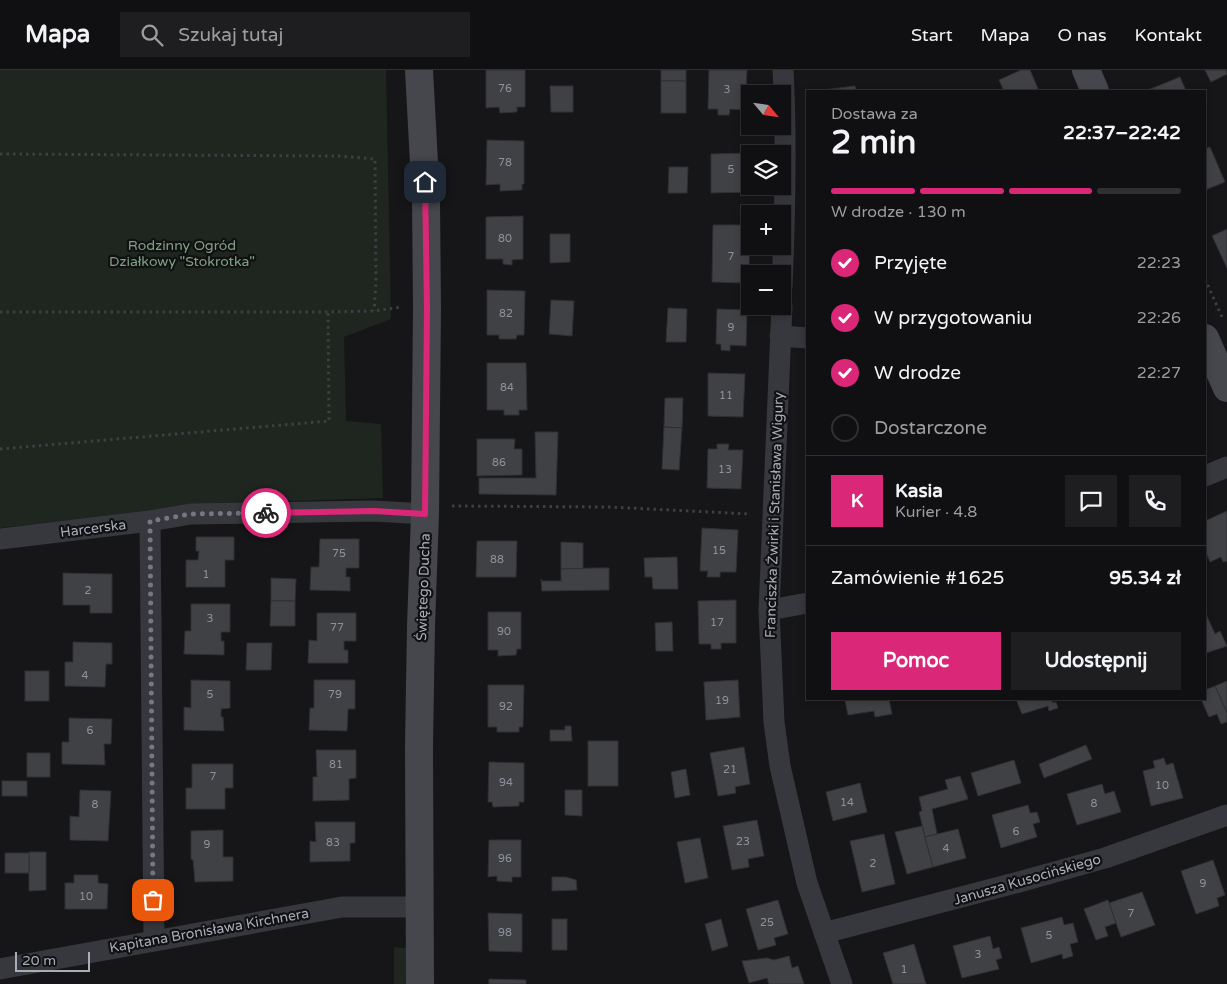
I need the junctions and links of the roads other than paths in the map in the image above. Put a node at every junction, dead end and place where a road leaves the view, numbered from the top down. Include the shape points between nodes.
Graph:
1 (419, 70) edge
2 (783, 70) edge
3 (1086, 70) edge
4 (1096, 90) edge
5 (783, 265) edge
6 (781, 315) edge
7 (1214, 329) edge
8 (780, 336) junction
9 (806, 338) edge
10 (1227, 388) edge
11 (1227, 467) edge
12 (1206, 476) edge
13 (436, 510) junction
14 (150, 521) junction
15 (0, 540) edge
16 (806, 603) edge
17 (769, 610) junction
18 (1227, 816) edge
19 (420, 906) junction
20 (824, 933) junction
21 (154, 940) junction
22 (0, 969) edge
23 (420, 984) edge
24 (842, 984) edge

1 - 13 street, Świętego Ducha
2 - 5 street
3 - 4 street
6 - 8 street, Franciszka Żwirki i Stanisława Wigury
7 - 10 street
8 - 9 street
8 - 17 street, Franciszka Żwirki i Stanisława Wigury
11 - 12 street
13 - 14 street, Harcerska via 191,514
13 - 19 street, Świętego Ducha via 420,626
14 - 15 street, Harcerska
14 - 21 street
16 - 17 street
17 - 20 street, Franciszka Żwirki i Stanisława Wigury via 774,722 780,766 807,883
18 - 20 street, Janusza Kusocińskiego via 1105,858
19 - 21 street, Kapitana Bronisława Kirchnera via 342,907
19 - 23 street, Świętego Ducha
20 - 24 street, Franciszka Żwirki i Stanisława Wigury
21 - 22 street, Kapitana Bronisława Kirchnera

